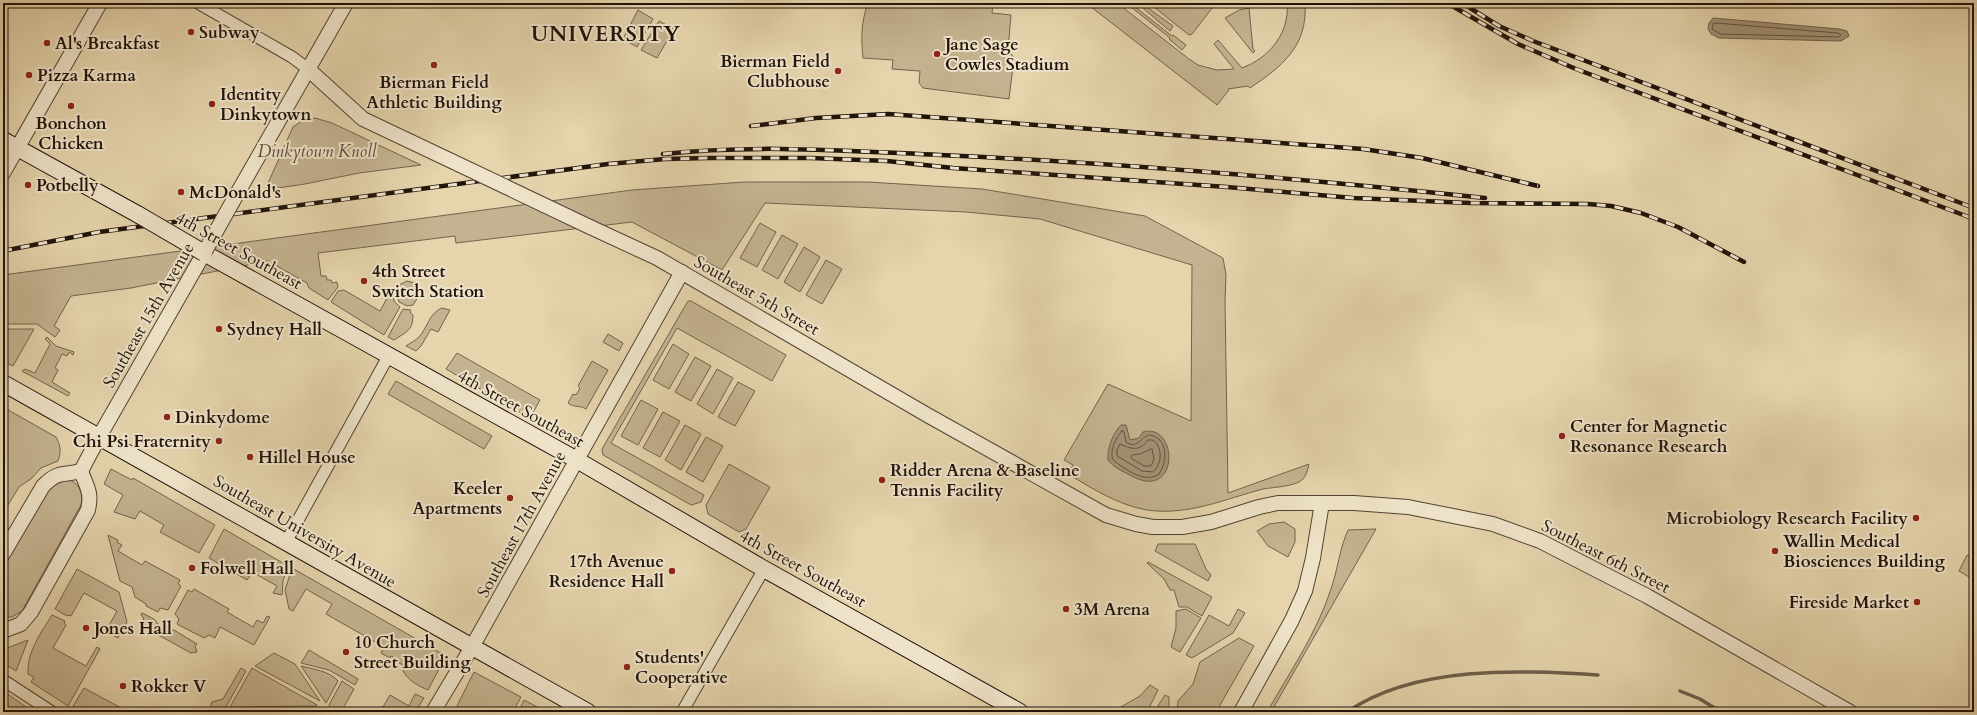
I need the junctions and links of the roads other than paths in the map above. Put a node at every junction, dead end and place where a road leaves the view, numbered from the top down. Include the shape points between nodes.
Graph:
1 (100, 3) edge
2 (198, 3) edge
3 (346, 3) edge
4 (308, 70) junction
5 (3, 140) edge
6 (18, 148) junction
7 (3, 173) edge
8 (204, 253) junction
9 (682, 272) junction
10 (389, 355) junction
11 (3, 383) edge
12 (99, 437) junction
13 (577, 460) junction
14 (81, 471) junction
15 (1322, 503) junction
16 (286, 542) junction
17 (3, 554) edge
18 (764, 569) junction
19 (3, 631) edge
20 (472, 648) junction
21 (3, 680) edge
22 (52, 712) edge
23 (433, 712) edge
24 (588, 712) edge
25 (682, 712) edge
26 (1020, 712) edge
27 (1241, 712) edge
28 (1850, 712) edge

1 - 6 street
2 - 4 street, Southeast 5th Street via 292,57
3 - 4 street, Southeast 15th Avenue
4 - 8 street, Southeast 15th Avenue, bridge
4 - 9 street, Southeast 5th Street, bridge via 363,119 658,258
5 - 6 main road, 4th Street Southeast
6 - 7 street
6 - 8 main road, 4th Street Southeast, bridge via 139,214
8 - 10 main road, 4th Street Southeast
8 - 12 street, Southeast 15th Avenue
9 - 13 street, Southeast 17th Avenue
9 - 15 street, Southeast 5th Street via 943,424 1106,515 1153,527 1182,527 1212,522 1268,504
10 - 13 main road, 4th Street Southeast
10 - 16 street
11 - 12 main road, Southeast University Avenue
12 - 14 street, Southeast 15th Avenue
12 - 16 main road, Southeast University Avenue
13 - 18 main road, 4th Street Southeast
13 - 20 street, Southeast 17th Avenue
14 - 17 street via 62,473 52,477 43,486
14 - 19 street via 91,497 88,510 31,612 21,624
15 - 27 street via 1314,558 1305,591 1292,620
15 - 28 street, Southeast 6th Street via 1408,507 1485,522 1516,531 1647,596
16 - 20 main road, Southeast University Avenue
18 - 25 street
18 - 26 main road, 4th Street Southeast
20 - 23 street, Southeast 17th Avenue
20 - 24 main road, Southeast University Avenue
21 - 22 street

